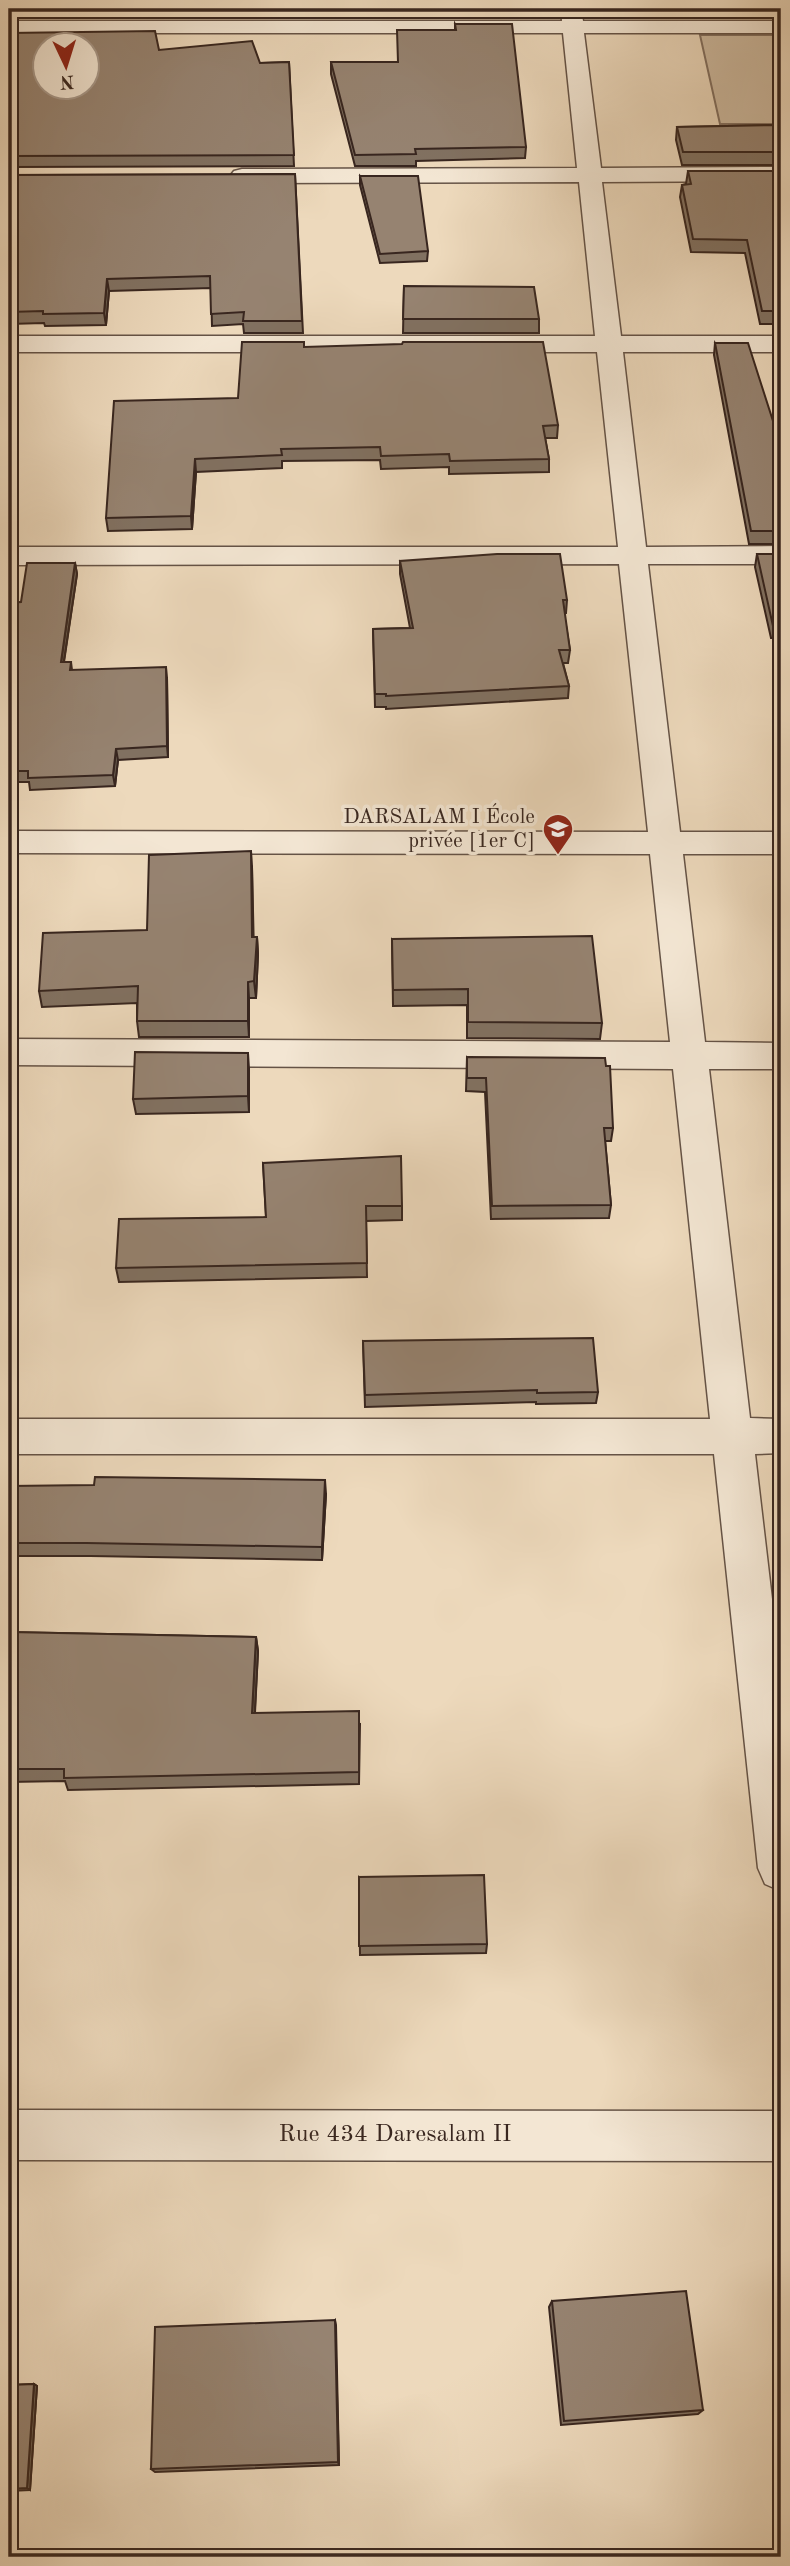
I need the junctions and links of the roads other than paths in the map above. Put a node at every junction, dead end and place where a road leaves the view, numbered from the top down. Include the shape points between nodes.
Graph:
1 (572, 18) edge
2 (9, 27) edge
3 (781, 27) edge
4 (590, 174) junction
5 (781, 174) edge
6 (216, 176) edge
7 (9, 344) edge
8 (609, 344) junction
9 (781, 344) edge
10 (633, 555) junction
11 (781, 555) edge
12 (9, 556) edge
13 (9, 842) edge
14 (665, 843) junction
15 (781, 843) edge
16 (9, 1052) edge
17 (689, 1056) junction
18 (781, 1056) edge
19 (732, 1436) junction
20 (781, 1436) edge
21 (9, 1437) edge
22 (781, 1868) edge
23 (9, 2135) edge
24 (781, 2136) edge

1 - 2 street
1 - 3 street
1 - 4 street
4 - 5 street
4 - 6 street
4 - 8 street
7 - 8 street
8 - 9 street
8 - 10 street
10 - 11 street
10 - 12 street
10 - 14 street
13 - 14 street
14 - 15 street
14 - 17 street
16 - 17 street
17 - 18 street
17 - 19 street
19 - 20 street
19 - 21 street
19 - 22 street
23 - 24 street, Rue 434 Daresalam II

